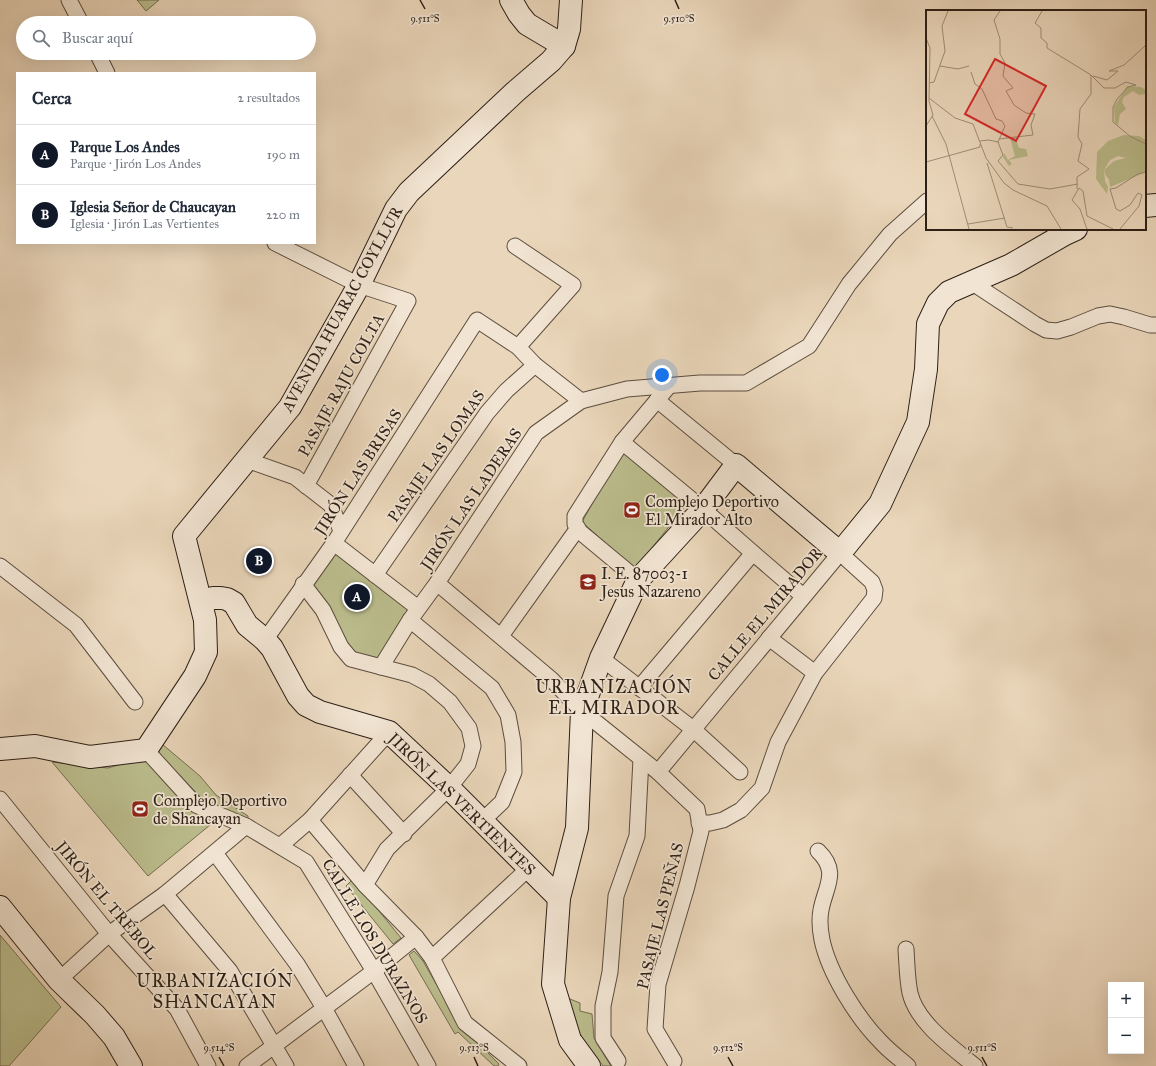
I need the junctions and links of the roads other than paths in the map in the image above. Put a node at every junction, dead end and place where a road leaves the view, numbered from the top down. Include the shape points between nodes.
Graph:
1 (69, 0) edge
2 (511, 0) edge
3 (571, 0) edge
4 (77, 16) edge
5 (564, 46) junction
6 (100, 60) edge
7 (106, 72) edge
8 (926, 202) edge
9 (1156, 205) edge
10 (1146, 206) edge
11 (1074, 230) edge
12 (277, 244) edge
13 (515, 246) dead end
14 (970, 282) junction
15 (359, 285) junction
16 (1156, 325) edge
17 (518, 347) junction
18 (535, 365) junction
19 (669, 386) junction
20 (657, 400) junction
21 (581, 401) junction
22 (622, 442) junction
23 (247, 460) junction
24 (736, 465) junction
25 (306, 486) junction
26 (703, 509) junction
27 (578, 528) junction
28 (338, 537) junction
29 (840, 553) junction
30 (753, 554) junction
31 (0, 566) edge
32 (375, 575) junction
33 (638, 580) junction
34 (437, 583) junction
35 (303, 584) junction
36 (803, 596) junction
37 (201, 602) junction
38 (414, 614) junction
39 (501, 636) junction
40 (769, 638) junction
41 (265, 640) junction
42 (601, 658) junction
43 (381, 667) junction
44 (815, 673) junction
45 (639, 688) junction
46 (136, 702) dead end
47 (582, 711) junction
48 (693, 729) junction
49 (389, 732) junction
50 (0, 749) edge
51 (146, 750) junction
52 (641, 759) junction
53 (658, 772) junction
54 (740, 772) dead end
55 (350, 775) junction
56 (449, 788) junction
57 (0, 799) edge
58 (310, 820) junction
59 (482, 821) junction
60 (699, 823) junction
61 (246, 826) junction
62 (404, 834) junction
63 (280, 846) junction
64 (818, 851) dead end
65 (215, 853) junction
66 (529, 868) junction
67 (365, 885) junction
68 (166, 894) junction
69 (559, 898) junction
70 (0, 907) edge
71 (109, 934) junction
72 (416, 937) junction
73 (906, 950) dead end
74 (432, 958) junction
75 (374, 971) junction
76 (59, 980) junction
77 (324, 1008) junction
78 (274, 1046) junction
79 (618, 1061) dead end
80 (674, 1061) dead end
81 (131, 1066) edge
82 (208, 1066) edge
83 (247, 1066) edge
84 (286, 1066) edge
85 (356, 1066) edge
86 (428, 1066) edge
87 (519, 1066) edge
88 (589, 1066) edge
89 (908, 1066) edge
90 (975, 1066) edge

1 - 4 street
2 - 5 main road via 527,24
3 - 5 main road, AVENIDA HUARAC COYLLUR via 569,29
5 - 15 main road, AVENIDA HUARAC COYLLUR via 410,192 396,209
6 - 7 street
8 - 19 street, JIRÓN LAS LADERAS via 890,234 849,284 809,346 746,383
9 - 10 main road
11 - 14 main road via 1011,265
12 - 15 street
13 - 17 street via 573,285
14 - 16 street via 1046,330 1071,327 1110,314
14 - 29 main road via 949,292 938,303 928,324 926,369 918,422 880,504
15 - 23 main road, AVENIDA HUARAC COYLLUR via 290,407
15 - 25 street, PASAJE RAJU COLTA via 408,301
17 - 18 street
17 - 28 street, JIRÓN LAS BRISAS via 477,320
18 - 21 street
18 - 32 street, PASAJE LAS LOMAS via 506,391 487,413
19 - 20 street
19 - 21 street, JIRÓN LAS LADERAS via 627,389
20 - 22 street
20 - 24 street
21 - 34 street, JIRÓN LAS LADERAS via 536,433
22 - 26 street
22 - 27 street via 575,516
23 - 25 street via 294,477
23 - 37 main road, AVENIDA HUARAC COYLLUR via 184,536
24 - 26 main road
24 - 29 main road
25 - 28 street via 331,505
26 - 30 street
26 - 33 main road
27 - 33 street
27 - 39 street
28 - 32 street
28 - 35 street, JIRÓN LAS BRISAS
29 - 36 street, CALLE EL MIRADOR
29 - 44 street via 872,582 874,598
30 - 36 street
30 - 45 street
31 - 46 street via 76,625
32 - 38 street
33 - 42 main road
34 - 38 street, JIRÓN LAS LADERAS
34 - 39 street
35 - 41 street, JIRÓN LAS BRISAS
35 - 43 street via 323,610 341,647 351,659
36 - 40 street, CALLE EL MIRADOR
37 - 41 main road, JIRÓN LAS VERTIENTES via 213,598 228,599 234,603 247,626
37 - 51 main road, AVENIDA HUARAC COYLLUR via 205,620 206,652 195,676
38 - 43 street, JIRÓN LAS LADERAS
38 - 59 street via 492,688 508,715 513,742 514,772 502,802
39 - 47 street via 551,679
40 - 44 street
40 - 48 street, CALLE EL MIRADOR
41 - 49 main road, JIRÓN LAS VERTIENTES via 306,705 320,712
42 - 45 street
42 - 47 main road
43 - 56 street via 429,684 450,702 469,728 473,746 468,764
44 - 60 street via 778,742 762,788 741,810 723,820
45 - 48 street
47 - 52 street
47 - 69 main road via 577,828
48 - 53 street, CALLE EL MIRADOR
48 - 54 street
49 - 55 street
49 - 56 main road, JIRÓN LAS VERTIENTES
50 - 51 main road via 34,746 90,757
51 - 61 street, CALLE LOS DURAZNOS via 196,805
52 - 53 street
52 - 79 street via 637,836 616,896 610,972 602,1006 603,1038
53 - 60 street via 697,809
55 - 58 street
55 - 62 street
56 - 59 main road, JIRÓN LAS VERTIENTES
56 - 62 street
57 - 71 street, JIRÓN EL TRÉBOL
58 - 63 street
58 - 67 street
59 - 66 main road, JIRÓN LAS VERTIENTES
60 - 80 street, PASAJE LAS PEÑAS via 701,831 687,886 658,984 655,1029
61 - 63 street, CALLE LOS DURAZNOS
61 - 65 street
62 - 67 street via 387,849
63 - 75 street, CALLE LOS DURAZNOS via 306,862
64 - 89 street via 826,861 830,873 820,920 822,941 834,975 880,1042
65 - 68 street
65 - 77 street via 297,964
66 - 69 main road, JIRÓN LAS VERTIENTES
66 - 74 street
67 - 72 street
68 - 71 street
68 - 78 street via 230,971
69 - 88 main road via 553,984 570,1040
70 - 76 main road
71 - 76 street
71 - 82 street, JIRÓN EL TRÉBOL via 177,1009
72 - 74 street
72 - 75 street
73 - 90 street via 910,993 920,1012 945,1042
74 - 87 street via 465,1023
75 - 77 street
75 - 86 street, CALLE LOS DURAZNOS
76 - 81 main road via 114,1037
77 - 78 street
77 - 85 street
78 - 83 street
78 - 84 street

